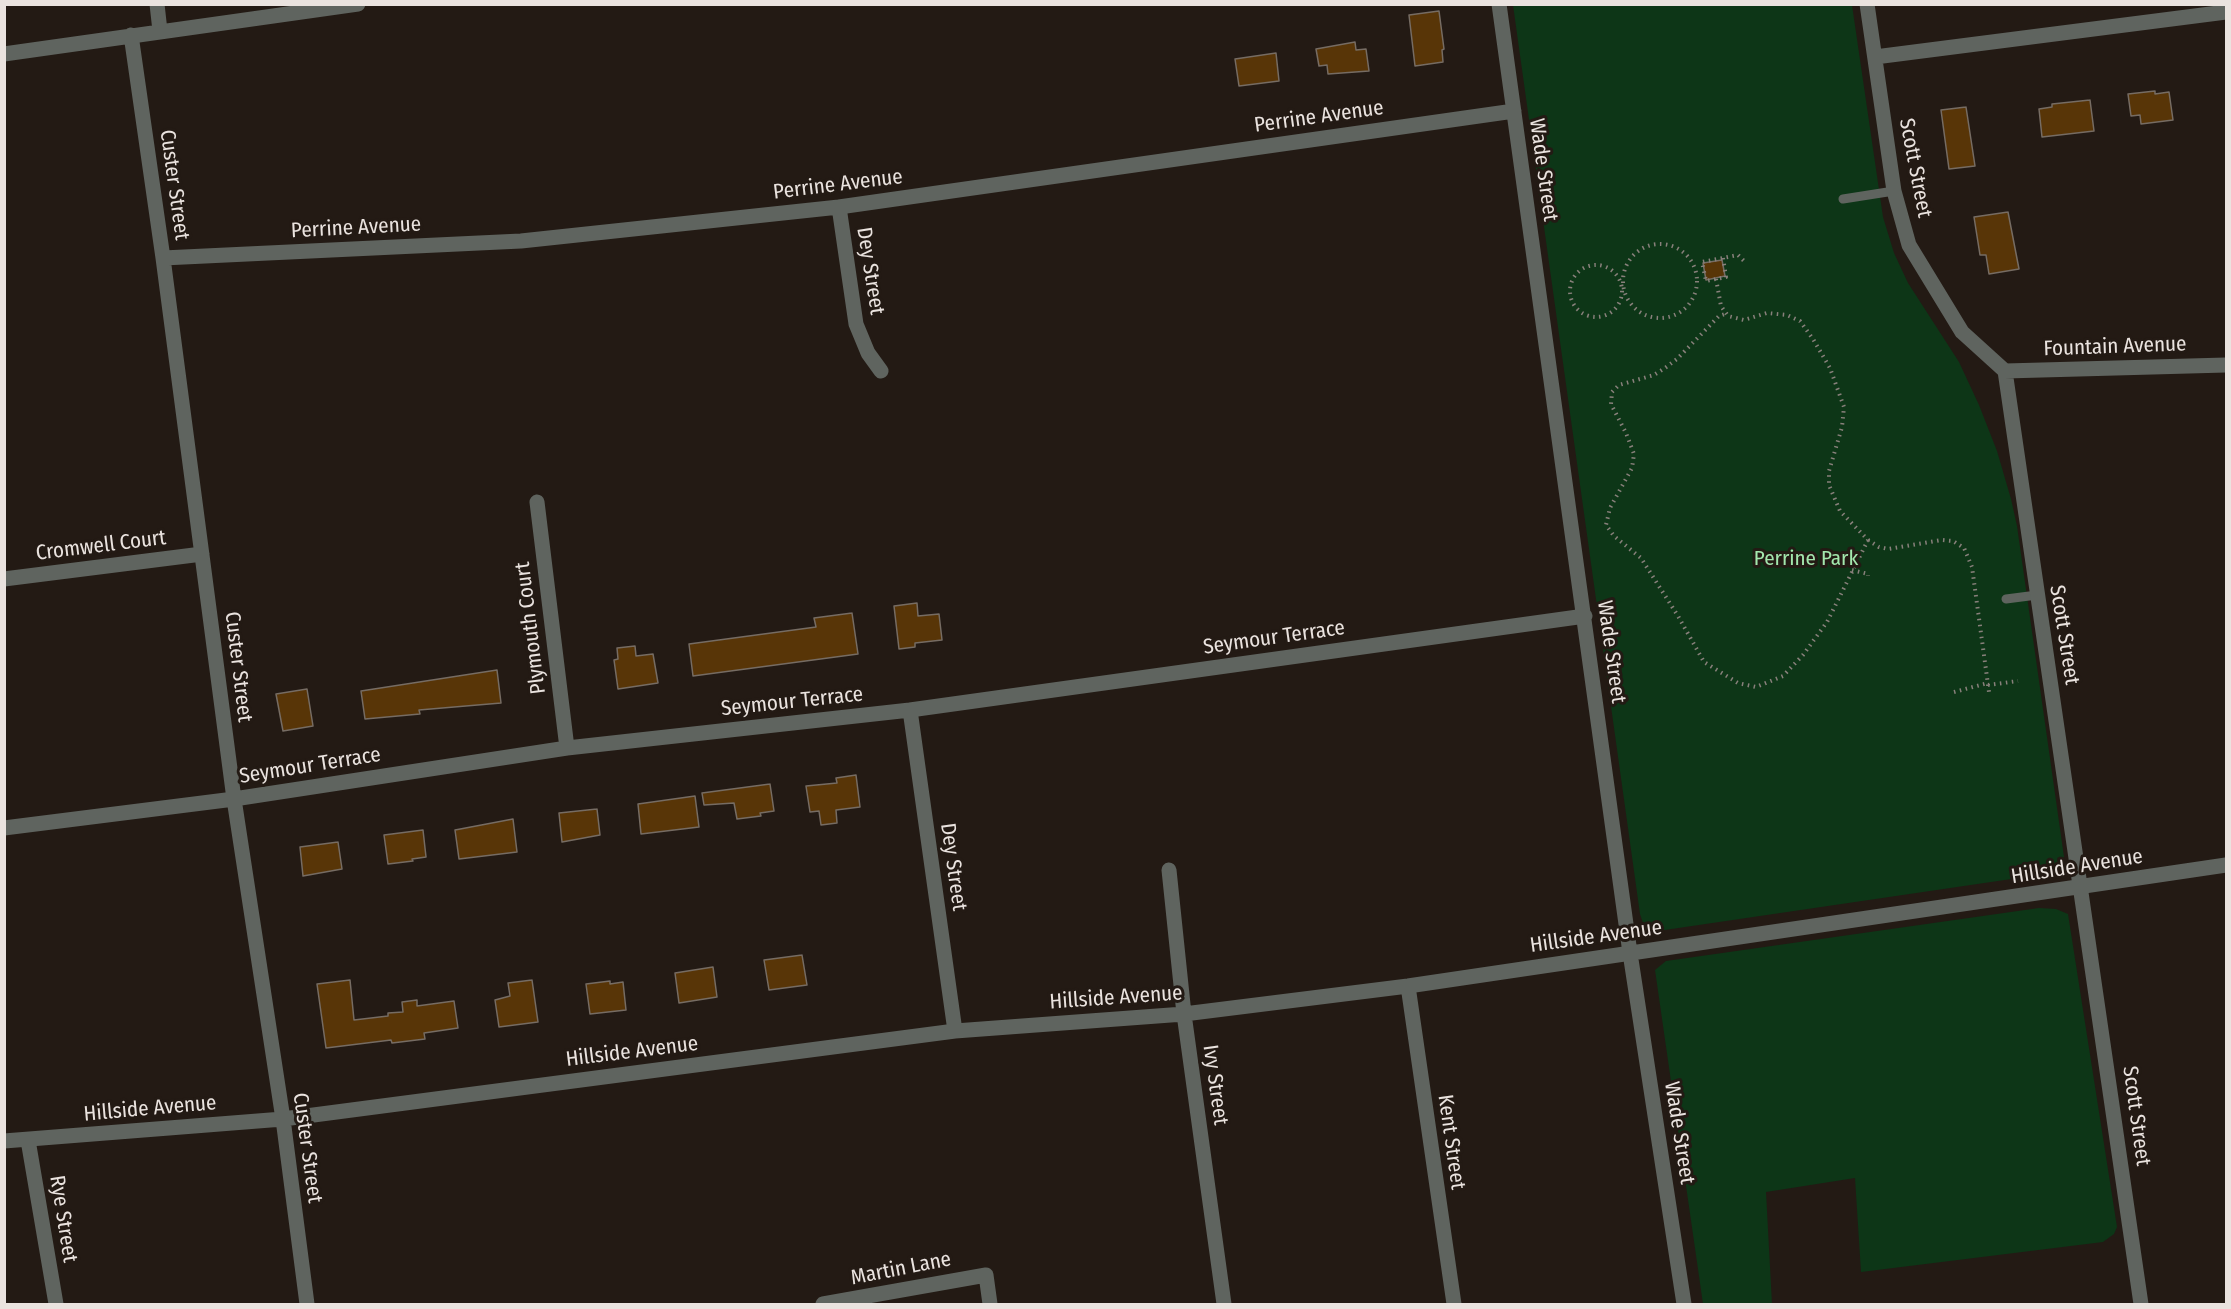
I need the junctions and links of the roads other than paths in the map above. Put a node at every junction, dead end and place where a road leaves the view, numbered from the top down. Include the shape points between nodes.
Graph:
1 (157, 4) edge
2 (358, 4) edge
3 (1499, 4) edge
4 (1867, 4) edge
5 (2226, 12) edge
6 (160, 31) junction
7 (131, 35) junction
8 (4, 54) edge
9 (1875, 57) junction
10 (1514, 111) junction
11 (1894, 191) junction
12 (1843, 199) dead end
13 (839, 207) junction
14 (163, 258) junction
15 (2226, 365) edge
16 (881, 371) dead end
17 (2005, 371) junction
18 (537, 502) dead end
19 (202, 554) junction
20 (4, 579) edge
21 (2037, 595) junction
22 (2006, 599) dead end
23 (1585, 616) junction
24 (910, 710) junction
25 (567, 748) junction
26 (234, 799) junction
27 (4, 828) edge
28 (2226, 865) edge
29 (1169, 870) dead end
30 (2082, 888) junction
31 (1630, 953) junction
32 (1408, 986) junction
33 (1184, 1014) junction
34 (955, 1031) junction
35 (283, 1119) junction
36 (28, 1140) junction
37 (4, 1141) edge
38 (56, 1305) edge
39 (307, 1305) edge
40 (823, 1305) edge
41 (990, 1305) edge
42 (1224, 1305) edge
43 (1454, 1305) edge
44 (1684, 1305) edge
45 (2141, 1305) edge

1 - 6 street
2 - 6 street
3 - 10 street, Wade Street
4 - 9 street, Scott Street
5 - 9 street
6 - 7 street
7 - 8 street
7 - 14 street, Custer Street
9 - 11 street, Scott Street
10 - 13 street, Perrine Avenue
10 - 23 street, Wade Street
11 - 12 lane
11 - 17 street, Scott Street via 1909,245 1962,332
13 - 14 street, Perrine Avenue via 521,241
13 - 16 street, Dey Street via 856,324 868,353
14 - 19 street, Custer Street
15 - 17 street, Fountain Avenue
17 - 21 street, Scott Street
18 - 25 street, Plymouth Court
19 - 20 street, Cromwell Court
19 - 26 street, Custer Street
21 - 22 lane
21 - 30 street, Scott Street
23 - 24 street, Seymour Terrace
23 - 31 street, Wade Street
24 - 25 street, Seymour Terrace
24 - 34 street, Dey Street
25 - 26 street, Seymour Terrace
26 - 27 street, Seymour Terrace
26 - 35 street, Custer Street
28 - 30 street, Hillside Avenue
29 - 33 street, Ivy Street
30 - 31 street, Hillside Avenue
30 - 45 street, Scott Street
31 - 32 street, Hillside Avenue
31 - 44 street, Wade Street
32 - 33 street, Hillside Avenue
32 - 43 street, Kent Street
33 - 34 street, Hillside Avenue
33 - 42 street, Ivy Street
34 - 35 street, Hillside Avenue
35 - 36 street, Hillside Avenue
35 - 39 street, Custer Street
36 - 37 street, Hillside Avenue
36 - 38 street, Rye Street
40 - 41 street, Martin Lane via 986,1275

